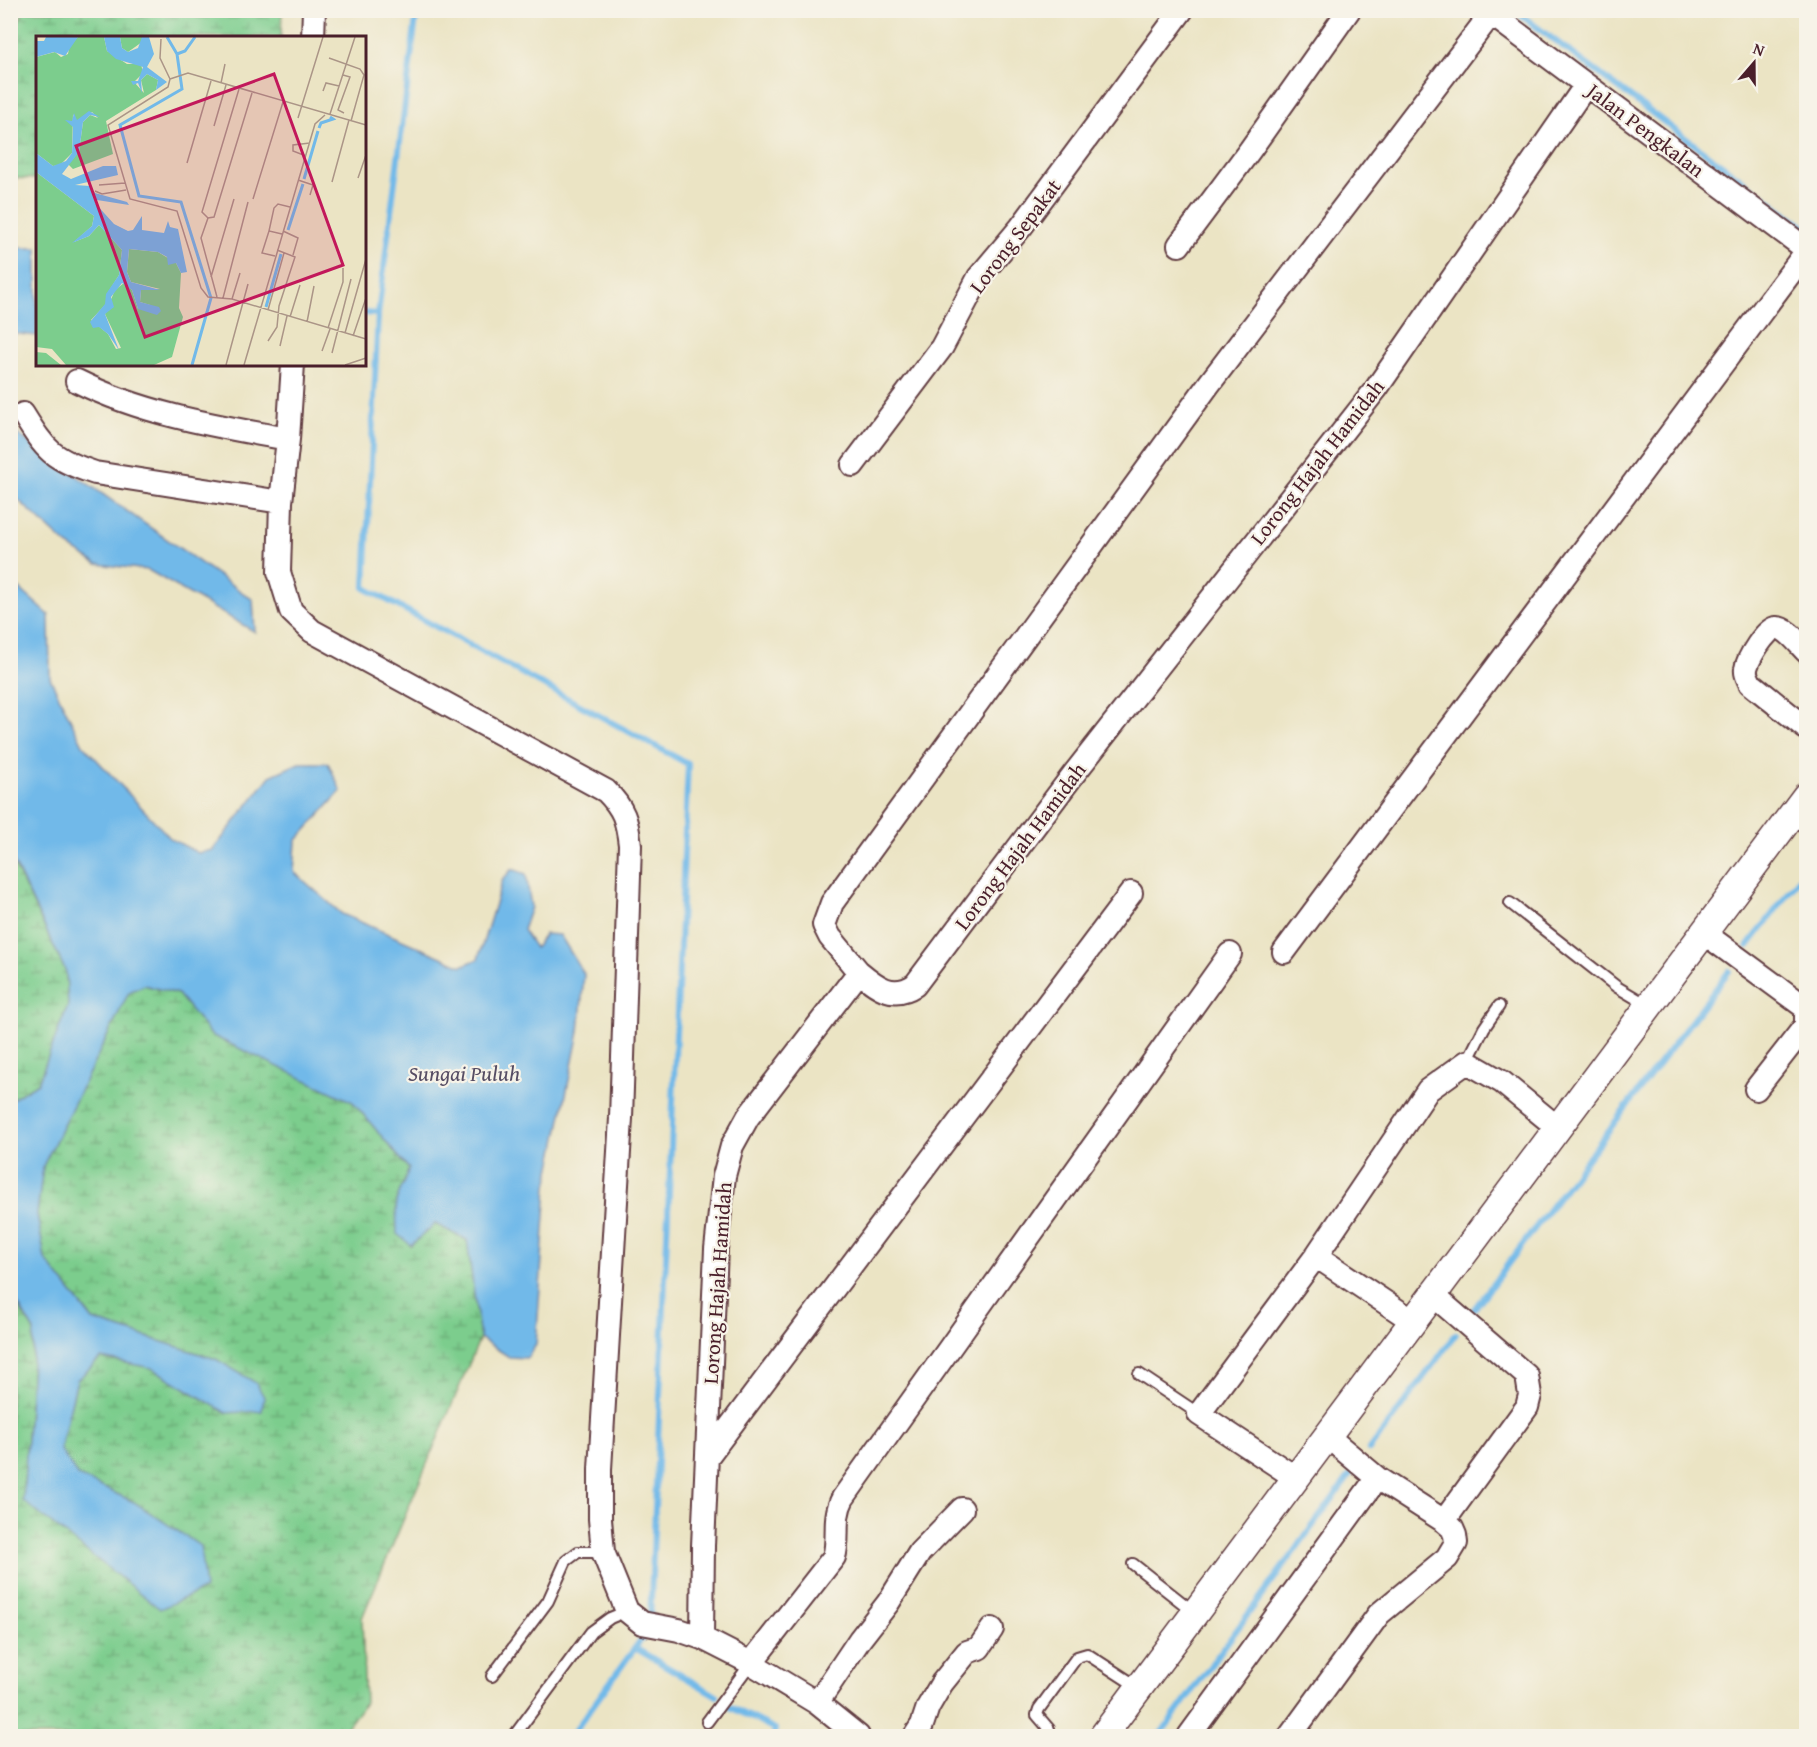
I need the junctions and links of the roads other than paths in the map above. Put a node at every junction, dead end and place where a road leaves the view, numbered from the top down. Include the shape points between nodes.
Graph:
1 (314, 10) edge
2 (1182, 10) edge
3 (1349, 10) edge
4 (1488, 12) edge
5 (313, 36) edge
6 (1586, 85) junction
7 (1179, 245) dead end
8 (1806, 250) edge
9 (293, 366) edge
10 (77, 381) dead end
11 (23, 414) dead end
12 (288, 439) junction
13 (853, 465) dead end
14 (280, 502) junction
15 (1806, 651) edge
16 (1806, 728) edge
17 (1806, 796) edge
18 (1131, 893) dead end
19 (1510, 903) dead end
20 (1704, 933) junction
21 (1284, 952) dead end
22 (1230, 954) dead end
23 (858, 971) junction
24 (1499, 1006) dead end
25 (1649, 1006) junction
26 (1806, 1008) edge
27 (1806, 1016) edge
28 (1467, 1062) junction
29 (1756, 1089) dead end
30 (1558, 1128) junction
31 (1316, 1256) junction
32 (1433, 1295) junction
33 (1413, 1321) junction
34 (1139, 1374) dead end
35 (1199, 1414) junction
36 (1327, 1436) junction
37 (708, 1456) junction
38 (1296, 1478) junction
39 (1377, 1478) junction
40 (962, 1509) dead end
41 (1444, 1521) junction
42 (603, 1552) junction
43 (1133, 1564) dead end
44 (1195, 1612) junction
45 (635, 1617) junction
46 (992, 1629) dead end
47 (702, 1638) junction
48 (751, 1663) junction
49 (492, 1676) dead end
50 (1138, 1687) junction
51 (817, 1703) junction
52 (707, 1722) dead end
53 (514, 1737) edge
54 (858, 1737) edge
55 (915, 1737) edge
56 (1051, 1737) edge
57 (1103, 1737) edge
58 (1189, 1737) edge
59 (1290, 1737) edge

1 - 5 street
2 - 13 street, Lorong Sepakat via 1021,227 979,277 942,347
3 - 7 street
4 - 6 street, Jalan Pengkalan
4 - 23 street via 1209,384 832,903 824,925
6 - 8 street, Jalan Pengkalan
6 - 23 street, Lorong Hajah Hamidah via 1376,388 1080,766 915,985 892,993
8 - 21 street
9 - 12 street
10 - 12 street via 105,395 190,421
11 - 14 street via 43,445 74,466
12 - 14 street
14 - 42 street via 279,572 291,611 312,631 606,791 619,804 627,821 630,845 621,1118 600,1469
15 - 16 street via 1783,630 1769,630 1745,672 1750,683
17 - 20 street
18 - 37 street
19 - 25 lane via 1617,987
20 - 25 street
20 - 26 street
22 - 48 street via 843,1498 838,1507 834,1557
23 - 37 street, Lorong Hajah Hamidah via 748,1117 732,1146 723,1176 716,1249
24 - 28 lane
25 - 30 street
27 - 29 street via 1806,1025
28 - 30 street via 1502,1082
28 - 31 street via 1428,1090
30 - 32 street
31 - 33 street
31 - 35 street
32 - 33 street
32 - 41 street via 1527,1376 1530,1395 1527,1407
33 - 36 street
34 - 35 lane
35 - 38 street
36 - 38 street
36 - 39 street
37 - 47 street, Lorong Hajah Hamidah
38 - 44 street
39 - 41 street
39 - 58 street
40 - 51 street via 920,1552
41 - 59 street via 1452,1528 1456,1543 1447,1558 1379,1614
42 - 45 street
42 - 49 lane via 578,1551 566,1561 548,1601
43 - 44 lane
44 - 50 street
45 - 47 street
45 - 53 lane via 610,1618 591,1632
46 - 55 street via 979,1648 967,1652 942,1683
47 - 48 street
48 - 51 street
48 - 52 lane
50 - 56 lane via 1087,1654 1077,1657 1037,1715
50 - 57 street
51 - 54 street

